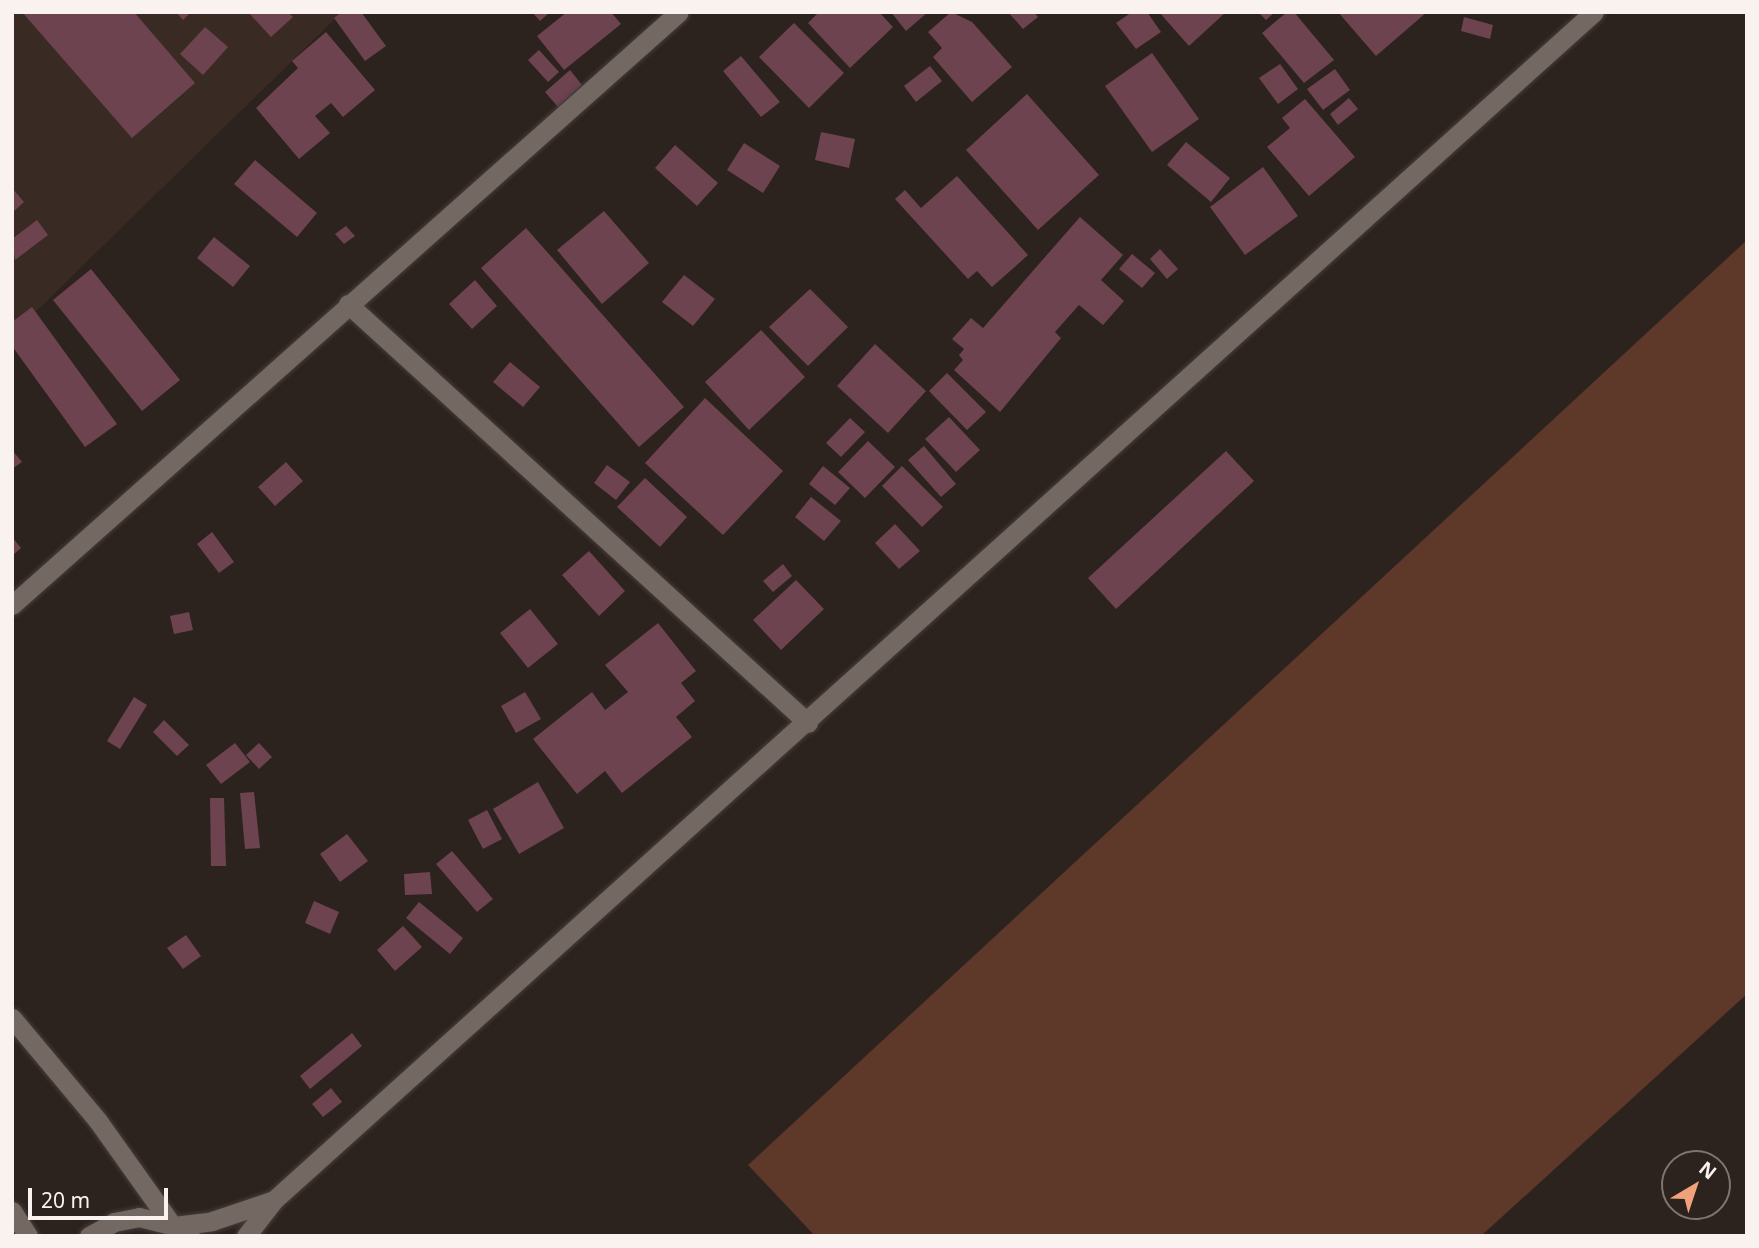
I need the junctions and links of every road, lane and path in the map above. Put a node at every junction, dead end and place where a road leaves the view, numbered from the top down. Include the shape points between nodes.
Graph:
1 (679, 12) edge
2 (1594, 12) edge
3 (348, 304) junction
4 (12, 605) edge
5 (808, 723) junction
6 (12, 1017) edge
7 (274, 1200) junction
8 (12, 1211) edge
9 (179, 1229) edge
10 (28, 1236) edge
11 (89, 1236) edge
12 (246, 1236) edge

1 - 3 street
2 - 5 street
3 - 4 street
3 - 5 street
5 - 7 street
6 - 9 street
7 - 9 street
7 - 12 street
8 - 10 street
9 - 11 street via 139,1217 114,1222

